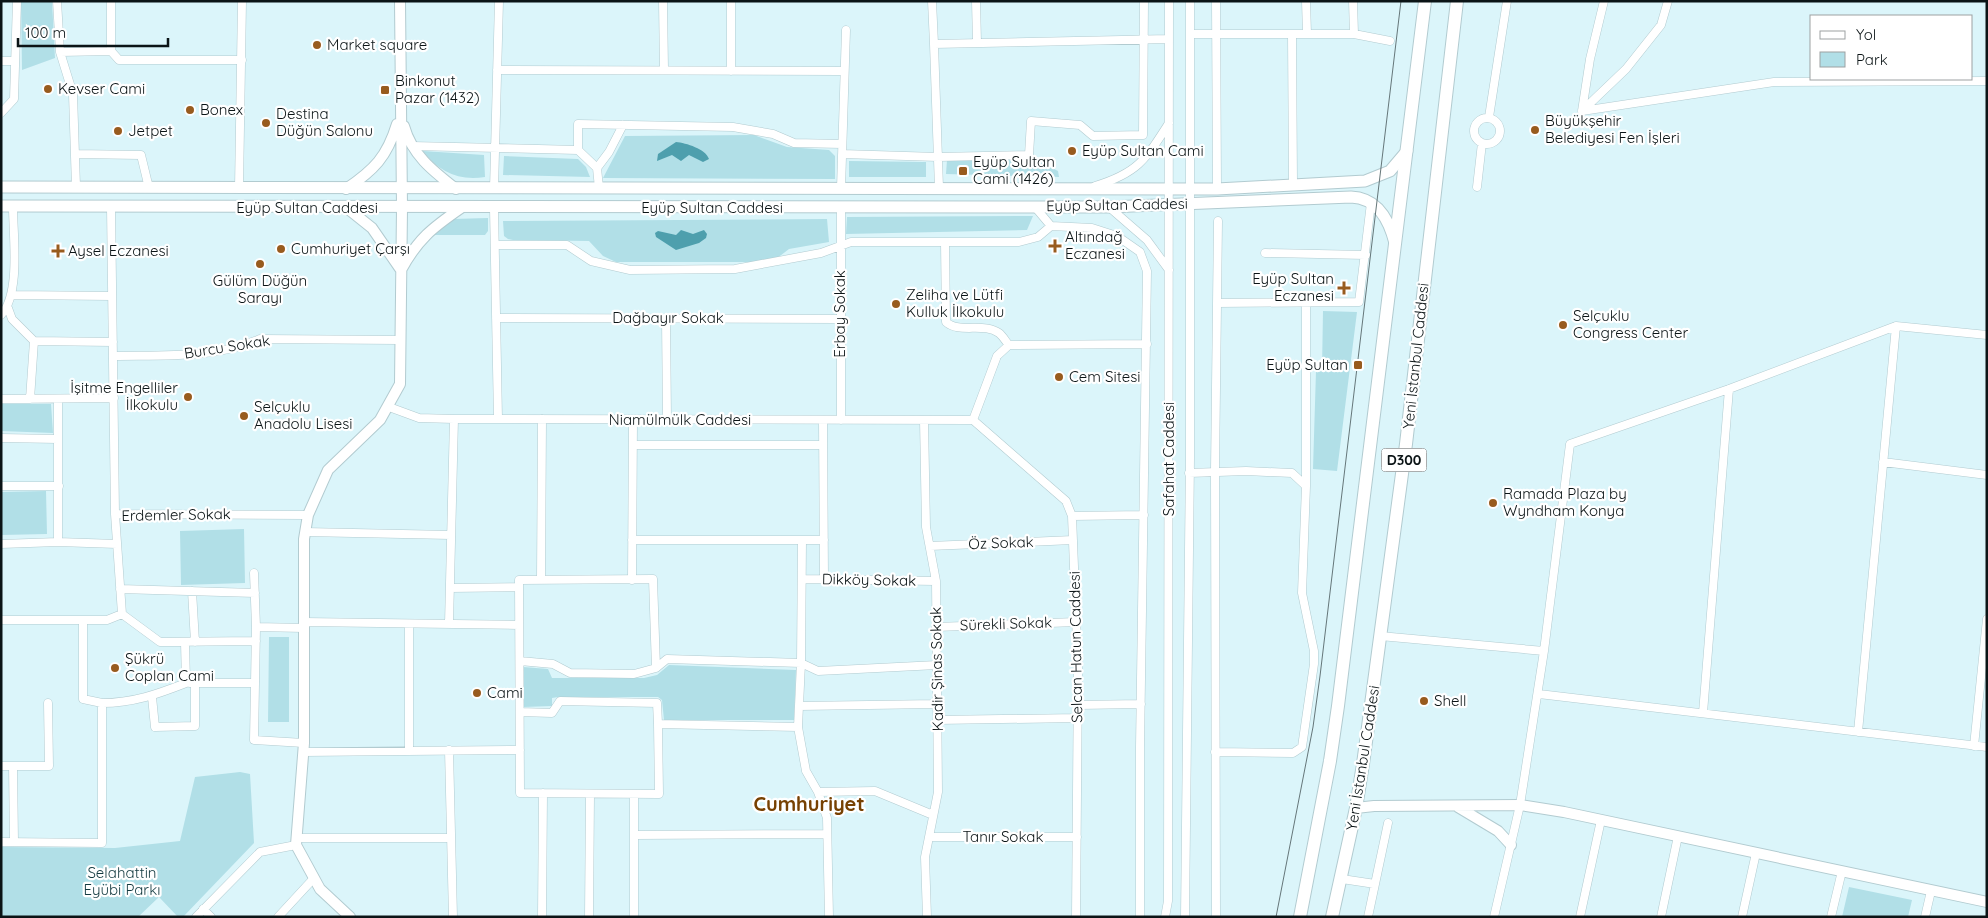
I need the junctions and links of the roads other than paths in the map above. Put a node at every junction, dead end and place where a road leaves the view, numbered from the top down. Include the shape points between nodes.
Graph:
1 (17, 1) edge
2 (57, 1) edge
3 (111, 1) edge
4 (242, 1) edge
5 (400, 1) edge
6 (499, 1) edge
7 (663, 1) edge
8 (731, 1) edge
9 (932, 1) edge
10 (976, 1) edge
11 (1144, 1) edge
12 (1169, 1) edge
13 (1190, 1) edge
14 (1216, 1) edge
15 (1306, 1) edge
16 (1353, 1) edge
17 (1425, 1) edge
18 (1457, 1) edge
19 (1507, 1) edge
20 (1604, 1) edge
21 (1668, 1) edge
22 (846, 30) dead end
23 (1190, 34) junction
24 (1216, 34) junction
25 (1292, 34) junction
26 (1307, 34) junction
27 (1354, 34) junction
28 (1169, 39) junction
29 (1144, 40) junction
30 (1390, 41) dead end
31 (977, 43) junction
32 (934, 44) junction
33 (111, 51) junction
34 (60, 52) junction
35 (242, 60) junction
36 (1, 61) edge
37 (15, 61) junction
38 (497, 70) junction
39 (664, 70) junction
40 (731, 71) junction
41 (844, 72) junction
42 (1987, 81) edge
43 (3, 107) edge
44 (1582, 111) junction
45 (401, 113) junction
46 (1489, 117) junction
47 (1170, 122) junction
48 (623, 125) junction
49 (1482, 143) junction
50 (842, 144) junction
51 (412, 146) junction
52 (495, 147) junction
53 (578, 150) junction
54 (1408, 150) junction
55 (75, 154) junction
56 (842, 154) junction
57 (938, 157) junction
58 (597, 168) junction
59 (1293, 185) junction
60 (1, 187) edge
61 (76, 187) junction
62 (1477, 187) dead end
63 (149, 188) junction
64 (239, 188) junction
65 (599, 188) junction
66 (841, 188) junction
67 (939, 188) junction
68 (346, 189) junction
69 (401, 189) junction
70 (456, 189) junction
71 (494, 189) junction
72 (1084, 189) junction
73 (1171, 189) junction
74 (1191, 189) junction
75 (1216, 189) junction
76 (1371, 202) junction
77 (1170, 204) junction
78 (1191, 204) junction
79 (7, 206) edge
80 (111, 207) junction
81 (1035, 207) junction
82 (1109, 207) junction
83 (347, 208) junction
84 (402, 208) junction
85 (461, 208) junction
86 (494, 208) junction
87 (841, 208) junction
88 (1218, 221) dead end
89 (1051, 226) junction
90 (945, 242) junction
91 (841, 244) junction
92 (495, 245) junction
93 (1395, 245) junction
94 (1265, 253) dead end
95 (1366, 255) junction
96 (401, 270) junction
97 (1169, 270) junction
98 (12, 295) junction
99 (112, 296) junction
100 (1306, 302) junction
101 (1217, 303) junction
102 (8, 308) junction
103 (1, 315) edge
104 (496, 318) junction
105 (666, 318) junction
106 (840, 318) junction
107 (1896, 326) junction
108 (1987, 335) edge
109 (34, 340) junction
110 (400, 340) junction
111 (113, 342) junction
112 (1147, 344) junction
113 (1009, 345) junction
114 (113, 356) junction
115 (1729, 389) junction
116 (114, 398) junction
117 (1, 399) edge
118 (30, 399) junction
119 (58, 399) junction
120 (389, 407) junction
121 (454, 419) junction
122 (498, 419) junction
123 (542, 419) junction
124 (633, 420) junction
125 (667, 420) junction
126 (823, 420) junction
127 (841, 420) junction
128 (924, 420) junction
129 (973, 420) junction
130 (1, 438) edge
131 (58, 439) junction
132 (633, 444) junction
133 (823, 444) junction
134 (1883, 462) junction
135 (1215, 471) junction
136 (1190, 473) junction
137 (1987, 475) edge
138 (1, 486) edge
139 (59, 486) junction
140 (1306, 486) junction
141 (115, 514) junction
142 (308, 515) junction
143 (1144, 515) junction
144 (1072, 516) junction
145 (305, 532) junction
146 (451, 534) junction
147 (632, 540) junction
148 (802, 540) junction
149 (824, 540) junction
150 (1073, 540) junction
151 (58, 542) junction
152 (1, 544) edge
153 (117, 544) junction
154 (930, 546) junction
155 (254, 573) dead end
156 (802, 579) junction
157 (824, 579) junction
158 (541, 580) junction
159 (632, 580) junction
160 (936, 581) junction
161 (519, 587) junction
162 (450, 588) junction
163 (120, 589) junction
164 (192, 591) junction
165 (255, 593) junction
166 (122, 614) junction
167 (1987, 619) edge
168 (1, 620) edge
169 (82, 620) junction
170 (1076, 622) junction
171 (409, 624) junction
172 (449, 624) junction
173 (304, 625) junction
174 (519, 625) junction
175 (256, 627) junction
176 (936, 627) junction
177 (1380, 636) junction
178 (256, 641) junction
179 (185, 642) junction
180 (194, 642) junction
181 (1544, 651) junction
182 (520, 661) junction
183 (802, 663) junction
184 (936, 665) junction
185 (656, 668) junction
186 (186, 683) junction
187 (195, 683) junction
188 (255, 683) junction
189 (1539, 694) junction
190 (152, 697) junction
191 (48, 703) dead end
192 (102, 703) junction
193 (937, 704) junction
194 (1141, 704) junction
195 (1078, 705) junction
196 (799, 706) junction
197 (520, 712) junction
198 (1703, 713) junction
199 (1078, 718) junction
200 (937, 720) junction
201 (658, 724) junction
202 (798, 727) junction
203 (1858, 732) junction
204 (1974, 746) junction
205 (304, 747) junction
206 (1987, 747) edge
207 (448, 750) junction
208 (520, 750) junction
209 (409, 751) junction
210 (1215, 752) junction
211 (1, 766) edge
212 (13, 766) junction
213 (818, 792) junction
214 (543, 794) junction
215 (590, 794) junction
216 (634, 794) junction
217 (1455, 806) junction
218 (1520, 806) junction
219 (1356, 808) junction
220 (933, 816) junction
221 (1601, 820) junction
222 (1388, 823) dead end
223 (827, 834) junction
224 (634, 835) junction
225 (1678, 836) junction
226 (929, 837) junction
227 (1077, 837) junction
228 (451, 838) junction
229 (1, 842) edge
230 (14, 842) junction
231 (297, 842) junction
232 (1511, 845) junction
233 (1756, 853) junction
234 (1842, 872) junction
235 (314, 878) junction
236 (1342, 879) junction
237 (1375, 884) junction
238 (1931, 891) junction
239 (1987, 902) edge
240 (203, 909) junction
241 (1140, 916) edge
242 (196, 917) edge
243 (211, 917) edge
244 (278, 917) edge
245 (350, 917) edge
246 (453, 917) edge
247 (542, 917) edge
248 (589, 917) edge
249 (634, 917) edge
250 (829, 917) edge
251 (927, 917) edge
252 (1076, 917) edge
253 (1165, 917) edge
254 (1185, 917) edge
255 (1216, 917) edge
256 (1300, 917) edge
257 (1332, 917) edge
258 (1368, 917) edge
259 (1494, 917) edge
260 (1580, 917) edge
261 (1661, 917) edge
262 (1742, 917) edge
263 (1832, 917) edge
264 (1925, 917) edge

1 - 37 street
2 - 34 street
3 - 33 street
4 - 35 street
5 - 45 street
6 - 38 street
7 - 39 street
8 - 40 street
9 - 32 street
10 - 31 street
11 - 29 street
12 - 28 street, Safahat Caddesi
13 - 23 street, Safahat Caddesi
14 - 24 street
15 - 26 street
16 - 27 street
17 - 54 highway, D300
18 - 177 highway, Yeni İstanbul Caddesi / D300 via 1406,444
19 - 46 street
20 - 44 street
21 - 44 street via 1661,25 1626,69
22 - 41 street
23 - 24 street
23 - 74 street, Safahat Caddesi
24 - 25 street
24 - 75 street
25 - 26 street
25 - 59 street
26 - 27 street
27 - 30 street
28 - 29 street
28 - 47 street, Safahat Caddesi
29 - 31 street
29 - 57 street via 1143,135 1093,136 1080,125 1031,121 1029,155
31 - 32 street
32 - 57 street
33 - 34 street
33 - 35 street via 119,60
34 - 55 street via 73,94
35 - 64 street
36 - 37 street
37 - 43 street via 14,100
38 - 39 street
38 - 52 street
39 - 40 street
40 - 41 street
41 - 50 street
42 - 44 street via 1774,82
45 - 51 street
45 - 68 street via 385,154 368,174
45 - 69 street
46 - 49 street via 1481,118 1475,124 1476,138
46 - 49 street via 1496,120 1500,134 1496,141
47 - 72 street via 1151,153 1134,169 1115,180
47 - 73 street, Safahat Caddesi
48 - 50 street via 733,127 773,134 794,143
48 - 53 street via 578,124
48 - 58 street
49 - 62 street
50 - 56 street
51 - 52 street
51 - 70 street via 435,173
52 - 53 street
52 - 71 street
53 - 58 street
54 - 59 main road, Eyüp Sultan Caddesi via 1395,167 1380,177 1365,181
54 - 93 highway, D300
55 - 61 street
55 - 63 street via 141,155
56 - 57 street
56 - 66 street
57 - 67 street
58 - 65 street
59 - 75 main road, Eyüp Sultan Caddesi
60 - 61 main road, Eyüp Sultan Caddesi
61 - 63 main road, Eyüp Sultan Caddesi
63 - 64 main road, Eyüp Sultan Caddesi
64 - 68 main road, Eyüp Sultan Caddesi
65 - 66 main road, Eyüp Sultan Caddesi
65 - 71 main road, Eyüp Sultan Caddesi
66 - 67 main road, Eyüp Sultan Caddesi
67 - 72 main road, Eyüp Sultan Caddesi
68 - 69 main road, Eyüp Sultan Caddesi
69 - 70 main road, Eyüp Sultan Caddesi
69 - 84 street
70 - 71 main road, Eyüp Sultan Caddesi
72 - 73 main road, Eyüp Sultan Caddesi
73 - 74 main road, Eyüp Sultan Caddesi
73 - 77 street, Safahat Caddesi
74 - 75 main road, Eyüp Sultan Caddesi
74 - 78 street, Safahat Caddesi
76 - 78 main road, Eyüp Sultan Caddesi via 1351,196
76 - 93 main road via 1387,220
76 - 95 street
77 - 78 main road, Eyüp Sultan Caddesi
77 - 82 main road, Eyüp Sultan Caddesi
77 - 97 street, Safahat Caddesi
78 - 136 street, Safahat Caddesi
79 - 80 main road, Eyüp Sultan Caddesi
79 - 98 street
80 - 83 main road, Eyüp Sultan Caddesi
80 - 99 street
81 - 82 main road, Eyüp Sultan Caddesi
81 - 87 main road, Eyüp Sultan Caddesi
81 - 89 street
82 - 97 street via 1147,240
83 - 84 main road, Eyüp Sultan Caddesi
83 - 96 street via 372,228
84 - 85 main road, Eyüp Sultan Caddesi
84 - 96 street
85 - 86 main road, Eyüp Sultan Caddesi
85 - 96 street via 429,231
86 - 87 main road, Eyüp Sultan Caddesi
86 - 92 street
87 - 91 street, Erbay Sokak
88 - 101 street
89 - 90 street via 1038,237 1019,242
89 - 112 street via 1092,228 1117,236 1140,252 1147,271
90 - 91 street
90 - 113 street via 946,322 952,326 985,328 999,333
91 - 92 street via 821,253 735,269 640,270 591,261 567,245
91 - 106 street, Erbay Sokak
92 - 104 street
93 - 256 highway, D300 via 1337,716
94 - 95 street
95 - 100 street via 1359,302
96 - 110 street
97 - 253 street, Safahat Caddesi via 1168,902
98 - 99 street
98 - 102 street
99 - 111 street
100 - 101 street
100 - 140 street
101 - 135 street
102 - 103 street
102 - 109 street via 12,318
104 - 105 street, Dağbayır Sokak
104 - 122 street
105 - 106 street, Dağbayır Sokak
105 - 125 street
106 - 127 street, Erbay Sokak
107 - 108 street
107 - 115 street
107 - 134 street
109 - 111 street
109 - 118 street
110 - 114 street, Burcu Sokak via 260,339 239,348 189,354
110 - 120 street via 400,384
111 - 114 street
112 - 113 street
112 - 143 street
113 - 129 street via 997,356
114 - 116 street
115 - 181 street via 1570,444
115 - 198 street
116 - 119 street
116 - 141 street
117 - 118 street
118 - 119 street
119 - 131 street
120 - 121 street, Niamülmülk Caddesi via 419,418
120 - 142 street via 380,420 328,470
121 - 122 street, Niamülmülk Caddesi
121 - 146 street
122 - 123 street, Niamülmülk Caddesi
123 - 124 street, Niamülmülk Caddesi
123 - 158 street
124 - 125 street, Niamülmülk Caddesi
124 - 132 street
125 - 126 street, Niamülmülk Caddesi
126 - 127 street, Niamülmülk Caddesi
126 - 133 street
127 - 128 street, Niamülmülk Caddesi
128 - 129 street, Niamülmülk Caddesi
128 - 154 street, Kadir Şinas Sokak via 926,527
129 - 144 street, Selcan Hatun Caddesi via 1066,501
130 - 131 street
131 - 139 street
132 - 133 street
132 - 147 street
133 - 149 street
134 - 137 street
134 - 203 street
135 - 136 street
135 - 140 street via 1292,473
135 - 210 street
136 - 254 street, Safahat Caddesi
138 - 139 street
139 - 151 street
140 - 210 street via 1302,593 1314,664 1302,747 1293,753
141 - 142 street, Erdemler Sokak
141 - 153 street, Erdemler Sokak
142 - 145 street
143 - 144 street
143 - 194 street
144 - 150 street, Selcan Hatun Caddesi
145 - 146 street
145 - 173 street
146 - 162 street
147 - 148 street
147 - 159 street
148 - 149 street
148 - 156 street
149 - 157 street
150 - 154 street, Öz Sokak
150 - 170 street, Selcan Hatun Caddesi
151 - 152 street
151 - 153 street
153 - 163 street, Erdemler Sokak
154 - 160 street, Kadir Şinas Sokak
155 - 165 street
156 - 157 street, Dikköy Sokak
156 - 183 street
157 - 160 street, Dikköy Sokak
158 - 159 street
158 - 161 street via 519,580
159 - 185 street via 652,579
160 - 176 street, Kadir Şinas Sokak
161 - 162 street
161 - 174 street
162 - 172 street
163 - 164 street
163 - 166 street, Erdemler Sokak
164 - 165 street
164 - 180 street
165 - 175 street
166 - 169 street via 107,620
166 - 179 street via 160,642
167 - 204 street
168 - 169 street
169 - 192 street via 82,699
170 - 176 street, Sürekli Sokak
170 - 195 street, Selcan Hatun Caddesi
171 - 172 street
171 - 173 street
171 - 209 street
172 - 174 street
173 - 175 street
173 - 205 street
174 - 182 street
175 - 178 street
176 - 184 street, Kadir Şinas Sokak
177 - 181 street
177 - 219 highway, Yeni İstanbul Caddesi / D300
178 - 180 street
178 - 188 street
179 - 180 street
179 - 186 street
181 - 189 street
182 - 185 street via 553,664 570,673 634,674
182 - 197 street
183 - 184 street via 818,671
183 - 185 street via 667,659
183 - 196 street
184 - 193 street, Kadir Şinas Sokak
186 - 187 street
186 - 190 street
187 - 188 street
187 - 190 street via 195,726 155,727
188 - 205 street via 254,740
189 - 198 street
189 - 218 street
190 - 192 street
191 - 212 street via 49,766
192 - 230 street via 102,843
193 - 196 street
193 - 200 street, Kadir Şinas Sokak
194 - 195 street
194 - 241 street
195 - 199 street, Selcan Hatun Caddesi
196 - 202 street
197 - 201 street via 552,713 560,701 657,703
197 - 208 street
198 - 203 street
199 - 200 street
199 - 227 street, Selcan Hatun Caddesi
200 - 220 street, Kadir Şinas Sokak via 938,792
201 - 202 street
201 - 216 street via 659,794
202 - 213 street via 806,771
203 - 204 street
204 - 206 street
205 - 209 street
205 - 231 street
207 - 208 street
207 - 209 street
207 - 228 street
208 - 214 street via 520,793
210 - 255 street
211 - 212 street
212 - 230 street
213 - 220 street via 875,791
213 - 223 street via 827,818
214 - 215 street
214 - 247 street
215 - 216 street
215 - 248 street
216 - 224 street
217 - 218 street
217 - 219 street
217 - 232 street via 1498,831
218 - 221 street
218 - 232 street
219 - 236 highway, Yeni İstanbul Caddesi / D300
220 - 226 street, Kadir Şinas Sokak
221 - 225 street
221 - 260 street
222 - 237 street
223 - 224 street
223 - 250 street
224 - 249 street
225 - 233 street
225 - 261 street
226 - 227 street, Tanır Sokak
226 - 251 street, Kadir Şinas Sokak via 925,857
227 - 252 street, Selcan Hatun Caddesi
228 - 231 street
228 - 246 street
229 - 230 street
231 - 235 street
231 - 240 street via 260,852
232 - 259 street
233 - 234 street
233 - 262 street
234 - 238 street
234 - 263 street
235 - 244 street
235 - 245 street via 320,889
236 - 237 street
236 - 257 highway, Yeni İstanbul Caddesi / D300
237 - 258 street
238 - 239 street
238 - 264 street
240 - 242 street
240 - 243 street

